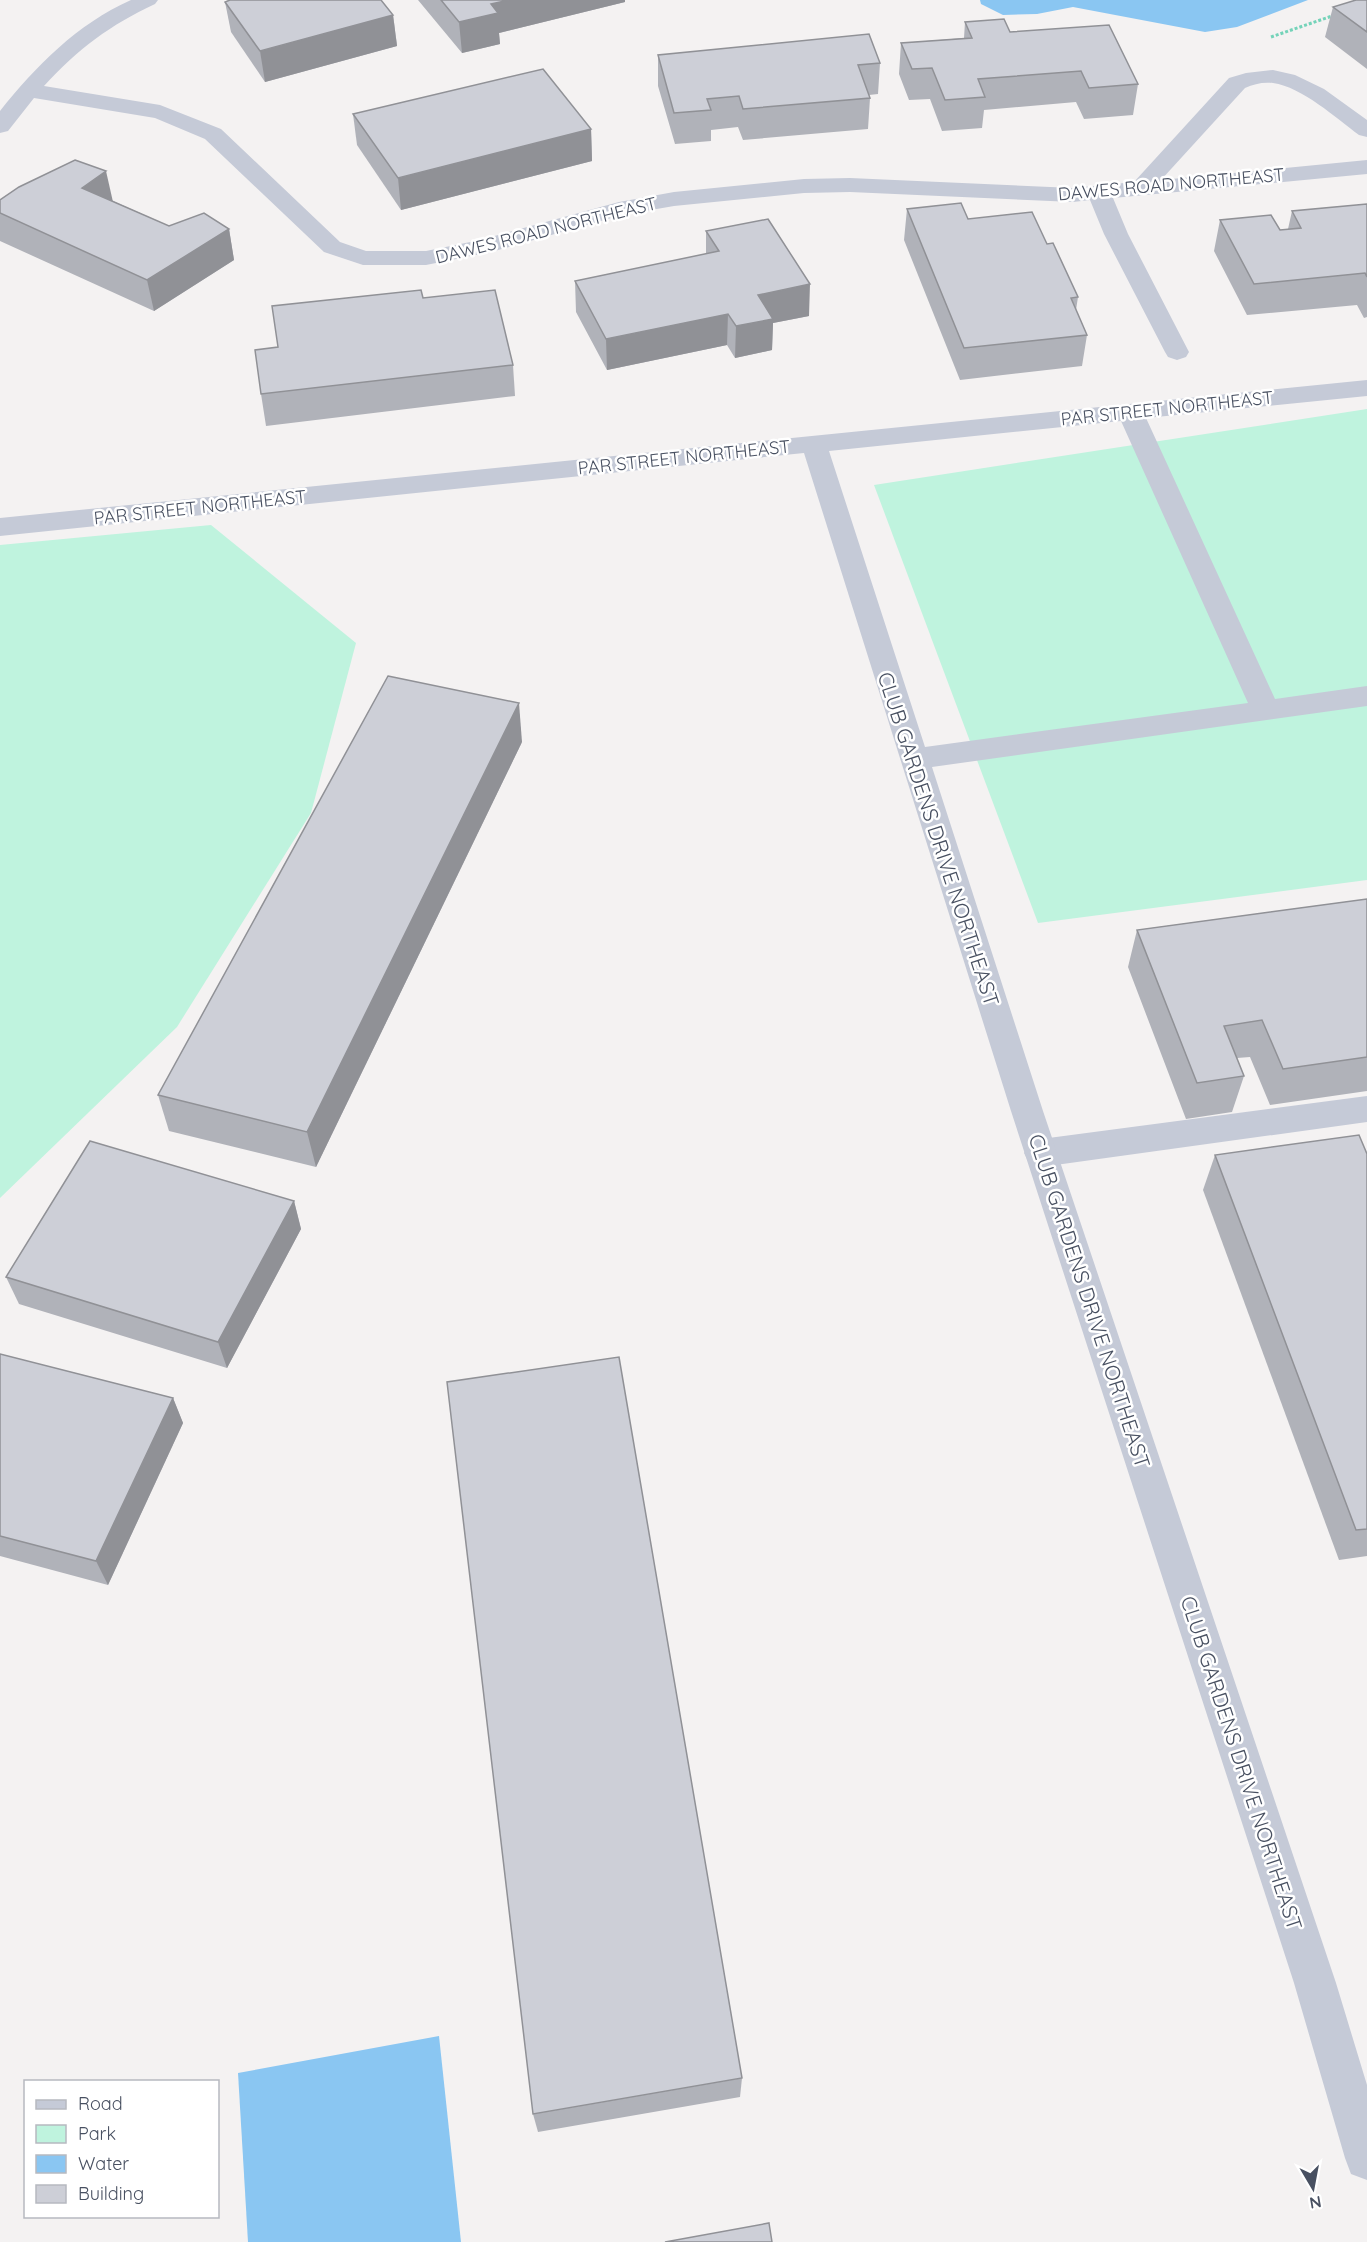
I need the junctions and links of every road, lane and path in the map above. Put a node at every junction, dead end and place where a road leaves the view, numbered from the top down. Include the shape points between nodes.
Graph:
1 (148, 0) edge
2 (1334, 15) dead end
3 (1266, 76) junction
4 (28, 90) junction
5 (0, 126) edge
6 (1367, 130) edge
7 (1367, 167) edge
8 (1140, 189) junction
9 (1099, 193) junction
10 (1177, 352) dead end
11 (1367, 388) edge
12 (1130, 412) junction
13 (814, 444) junction
14 (0, 527) edge
15 (1367, 696) edge
16 (1266, 711) junction
17 (914, 759) junction
18 (1367, 1109) edge
19 (1041, 1153) junction
20 (1367, 2158) edge

1 - 4 street via 95,28 64,52
2 - 3 path via 1258,41 1258,56
3 - 6 street via 1281,77 1311,91
3 - 8 street via 1237,83
4 - 5 street
4 - 9 street, DAWES ROAD NORTHEAST via 160,112 213,134 332,247 363,258 426,258 483,247 619,209 804,186
7 - 8 street, DAWES ROAD NORTHEAST
8 - 9 street, DAWES ROAD NORTHEAST
9 - 10 street
11 - 12 street, PAR STREET NORTHEAST
12 - 13 street, PAR STREET NORTHEAST
12 - 16 street
13 - 14 street, PAR STREET NORTHEAST
13 - 17 street, CLUB GARDENS DRIVE NORTHEAST
15 - 16 street
16 - 17 street
17 - 19 street, CLUB GARDENS DRIVE NORTHEAST
18 - 19 street
19 - 20 street, CLUB GARDENS DRIVE NORTHEAST via 1315,1983

